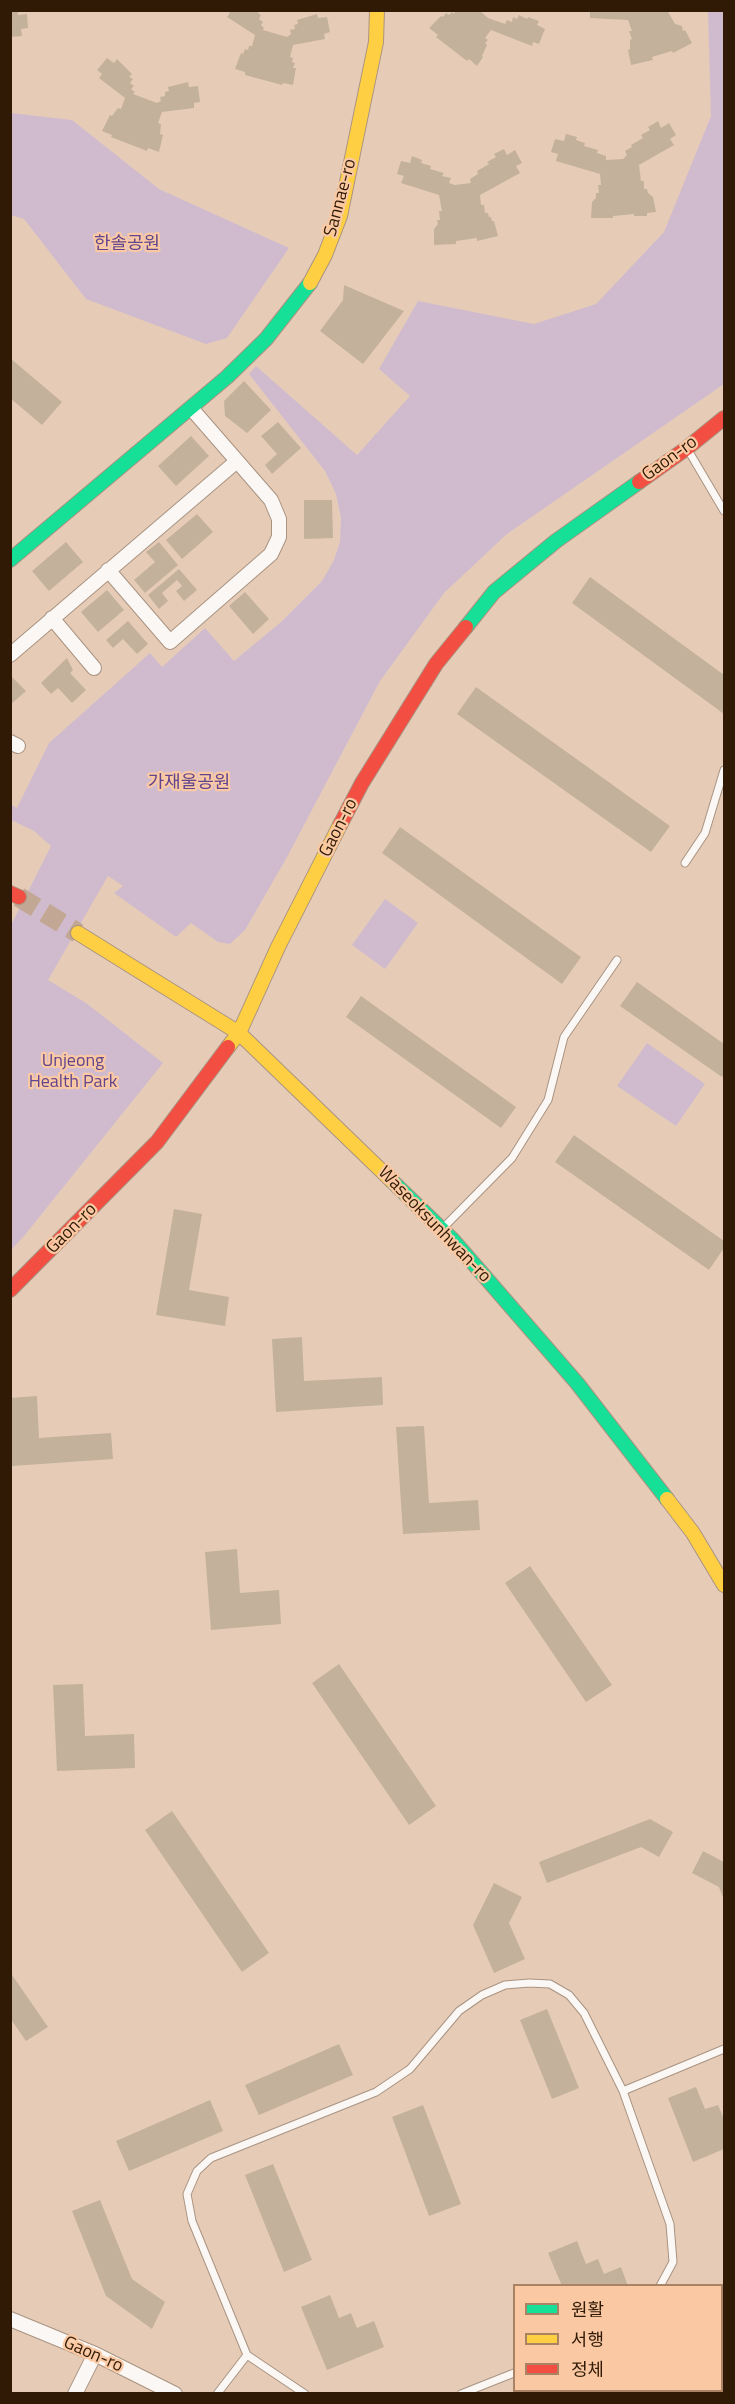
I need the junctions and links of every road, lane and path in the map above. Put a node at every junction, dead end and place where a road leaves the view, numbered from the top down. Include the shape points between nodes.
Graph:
1 (377, 10) edge
2 (191, 408) junction
3 (724, 418) edge
4 (687, 448) junction
5 (237, 461) junction
6 (724, 511) edge
7 (10, 560) edge
8 (108, 570) junction
9 (52, 618) junction
10 (10, 655) edge
11 (94, 668) dead end
12 (724, 770) edge
13 (685, 863) dead end
14 (78, 933) tunnel mouth
15 (617, 960) dead end
16 (239, 1034) junction
17 (442, 1229) junction
18 (10, 1290) edge
19 (724, 1585) edge
20 (724, 2049) edge
21 (623, 2091) junction
22 (661, 2284) edge
23 (10, 2319) edge
24 (95, 2354) junction
25 (247, 2355) junction
26 (513, 2373) edge
27 (75, 2394) edge
28 (175, 2394) edge
29 (218, 2394) edge
30 (305, 2394) edge
31 (461, 2394) edge

1 - 2 street, Sannae-ro via 376,42 342,205 325,255 289,313
2 - 5 street
2 - 7 street, Sannae-ro
3 - 4 street, Gaon-ro
4 - 6 lane
4 - 16 street, Gaon-ro via 556,541 494,592 436,664 362,783 278,947
5 - 8 street
5 - 8 street via 271,500 279,519 279,537 272,554 170,642
8 - 9 street
9 - 10 street
9 - 11 street
12 - 13 lane via 705,833
14 - 16 street, Waseoksunhwan-ro
15 - 17 lane via 564,1037 548,1100 512,1158
16 - 17 street, Waseoksunhwan-ro
16 - 18 street, Gaon-ro via 157,1142
17 - 19 street, Waseoksunhwan-ro via 577,1383 693,1533
20 - 21 lane
21 - 22 lane via 670,2224 673,2262
21 - 25 lane via 584,2013 568,1995 550,1984 505,1985 459,2011 410,2069 376,2092 211,2158 197,2171 187,2194 192,2221
23 - 24 street, Gaon-ro
24 - 27 street
24 - 28 street, Gaon-ro
25 - 29 lane
25 - 30 lane
26 - 31 lane

